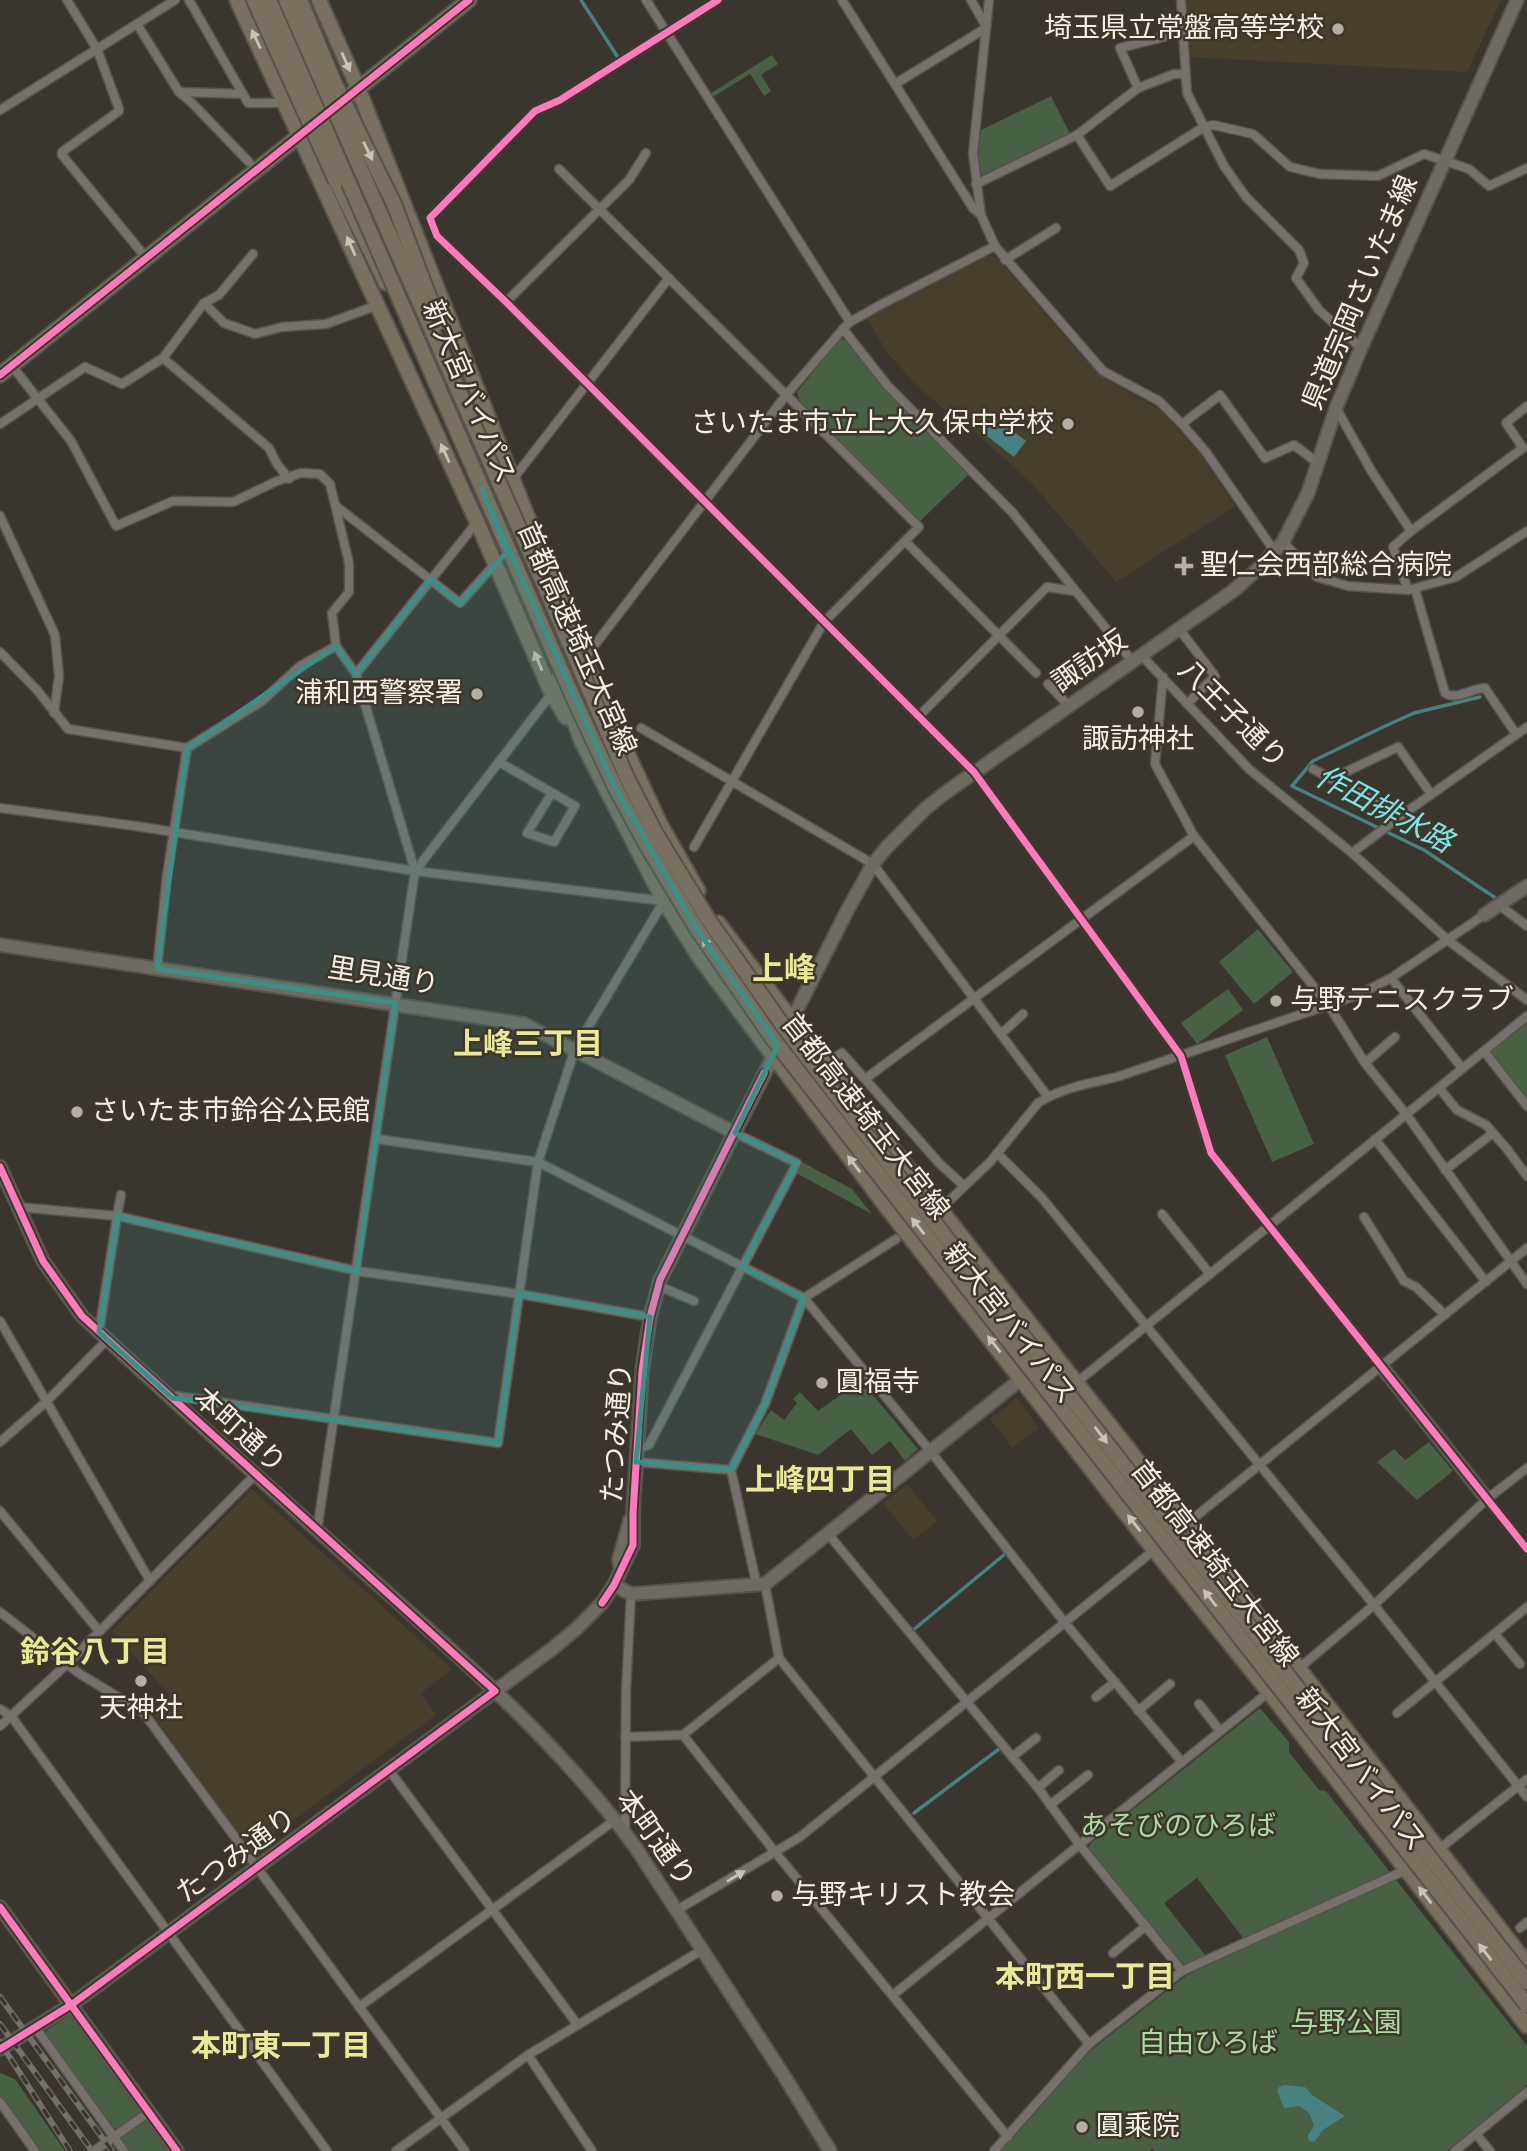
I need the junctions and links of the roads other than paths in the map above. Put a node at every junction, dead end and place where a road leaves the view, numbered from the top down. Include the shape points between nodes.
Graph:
1 (67, 0) edge
2 (175, 0) edge
3 (189, 0) edge
4 (237, 0) edge
5 (254, 0) edge
6 (270, 0) edge
7 (284, 0) edge
8 (300, 0) edge
9 (319, 0) edge
10 (469, 0) edge
11 (646, 0) edge
12 (718, 0) edge
13 (842, 0) edge
14 (971, 0) edge
15 (989, 0) edge
16 (1181, 0) edge
17 (1517, 0) edge
18 (137, 24) junction
19 (986, 27) junction
20 (666, 32) junction
21 (1183, 32) junction
22 (97, 49) junction
23 (1185, 74) junction
24 (895, 84) junction
25 (358, 88) junction
26 (1138, 88) junction
27 (179, 92) junction
28 (243, 94) junction
29 (286, 103) junction
30 (0, 110) edge
31 (1204, 127) junction
32 (300, 134) junction
33 (1077, 135) junction
34 (646, 153) dead end
35 (1444, 161) junction
36 (249, 162) dead end
37 (1527, 168) edge
38 (559, 169) dead end
39 (976, 184) junction
40 (601, 208) junction
41 (981, 215) junction
42 (1056, 228) dead end
43 (995, 246) junction
44 (253, 254) dead end
45 (147, 259) junction
46 (1005, 260) junction
47 (669, 278) junction
48 (506, 302) junction
49 (204, 303) junction
50 (378, 305) junction
51 (404, 311) junction
52 (850, 321) junction
53 (843, 328) junction
54 (1361, 348) junction
55 (163, 358) junction
56 (12, 366) junction
57 (0, 375) edge
58 (585, 383) junction
59 (787, 394) junction
60 (38, 398) junction
61 (1527, 406) edge
62 (1336, 408) junction
63 (1182, 424) junction
64 (0, 425) edge
65 (1318, 464) junction
66 (289, 479) junction
67 (513, 479) junction
68 (704, 500) junction
69 (335, 505) junction
70 (0, 516) edge
71 (477, 522) junction
72 (1411, 531) junction
73 (1527, 531) edge
74 (906, 542) junction
75 (1279, 547) junction
76 (495, 564) junction
77 (430, 579) junction
78 (542, 580) junction
79 (1411, 589) junction
80 (1233, 590) joint
81 (1074, 591) junction
82 (824, 622) junction
83 (1180, 629) junction
84 (998, 634) junction
85 (336, 646) junction
86 (0, 652) edge
87 (581, 652) junction
88 (1138, 659) junction
89 (1036, 673) dead end
90 (356, 674) junction
91 (558, 677) junction
92 (1163, 677) junction
93 (1048, 684) dead end
94 (552, 694) junction
95 (1187, 705) junction
96 (1069, 706) junction
97 (54, 713) junction
98 (919, 716) junction
99 (641, 727) dead end
100 (1527, 727) edge
101 (1516, 734) junction
102 (582, 742) junction
103 (187, 748) junction
104 (499, 762) junction
105 (1312, 769) dead end
106 (974, 772) junction
107 (1331, 779) junction
108 (732, 780) junction
109 (552, 793) junction
110 (1431, 794) junction
111 (0, 808) edge
112 (1402, 815) junction
113 (175, 833) junction
114 (1194, 836) junction
115 (694, 847) dead end
116 (1352, 853) junction
117 (873, 864) junction
118 (415, 871) junction
119 (1527, 886) edge
120 (664, 901) junction
121 (1500, 905) junction
122 (1484, 915) joint
123 (1082, 920) junction
124 (1527, 926) edge
125 (1449, 941) junction
126 (0, 945) edge
127 (157, 969) junction
128 (1391, 978) junction
129 (975, 998) junction
130 (1527, 1000) edge
131 (395, 1003) junction
132 (1329, 1006) junction
133 (1023, 1014) dead end
134 (1527, 1016) edge
135 (791, 1019) junction
136 (1001, 1034) junction
137 (1395, 1037) dead end
138 (575, 1049) junction
139 (1483, 1051) junction
140 (772, 1056) junction
141 (1181, 1056) junction
142 (826, 1063) junction
143 (1365, 1063) junction
144 (1462, 1068) junction
145 (865, 1079) junction
146 (1438, 1087) junction
147 (1048, 1097) junction
148 (1527, 1106) edge
149 (1406, 1114) junction
150 (735, 1133) junction
151 (1493, 1133) junction
152 (377, 1139) junction
153 (1375, 1139) junction
154 (997, 1153) junction
155 (538, 1161) junction
156 (1445, 1170) junction
157 (1, 1173) edge
158 (1527, 1176) edge
159 (964, 1186) junction
160 (121, 1195) dead end
161 (951, 1199) dead end
162 (18, 1207) junction
163 (1162, 1214) dead end
164 (117, 1216) junction
165 (1364, 1217) dead end
166 (1268, 1226) junction
167 (682, 1236) junction
168 (896, 1239) dead end
169 (1527, 1248) edge
170 (1510, 1263) junction
171 (741, 1267) junction
172 (358, 1271) junction
173 (1210, 1274) junction
174 (1486, 1282) junction
175 (1527, 1284) edge
176 (659, 1286) junction
177 (519, 1294) junction
178 (804, 1298) junction
179 (694, 1301) dead end
180 (1445, 1315) junction
181 (650, 1317) junction
182 (0, 1321) edge
183 (1147, 1325) junction
184 (103, 1336) junction
185 (1382, 1367) junction
186 (1021, 1379) junction
187 (1076, 1383) junction
188 (173, 1398) junction
189 (47, 1401) junction
190 (335, 1420) junction
191 (0, 1442) edge
192 (931, 1452) junction
193 (637, 1456) junction
194 (1260, 1466) junction
195 (1527, 1468) edge
196 (731, 1470) junction
197 (256, 1474) junction
198 (1487, 1499) junction
199 (0, 1511) edge
200 (1188, 1525) junction
201 (317, 1531) junction
202 (829, 1535) junction
203 (1527, 1549) edge
204 (1155, 1551) junction
205 (150, 1581) junction
206 (614, 1585) junction
207 (761, 1585) junction
208 (631, 1594) junction
209 (1374, 1605) junction
210 (1527, 1607) edge
211 (0, 1612) edge
212 (1065, 1623) junction
213 (99, 1631) junction
214 (1495, 1634) junction
215 (779, 1658) junction
216 (67, 1664) junction
217 (1520, 1664) dead end
218 (1298, 1670) junction
219 (1115, 1682) junction
220 (1435, 1682) junction
221 (1170, 1684) dead end
222 (495, 1691) junction
223 (1269, 1692) junction
224 (1096, 1698) dead end
225 (965, 1702) junction
226 (1199, 1704) dead end
227 (0, 1709) edge
228 (1138, 1711) junction
229 (1397, 1713) dead end
230 (10, 1716) junction
231 (0, 1727) edge
232 (1220, 1731) junction
233 (683, 1735) junction
234 (625, 1737) junction
235 (1036, 1738) dead end
236 (1012, 1757) junction
237 (1182, 1762) junction
238 (390, 1770) junction
239 (1059, 1770) dead end
240 (1088, 1774) dead end
241 (874, 1778) junction
242 (1527, 1779) edge
243 (1518, 1786) junction
244 (1038, 1788) junction
245 (1527, 1797) edge
246 (1050, 1805) junction
247 (615, 1820) junction
248 (625, 1832) junction
249 (1079, 1844) junction
250 (1438, 1850) junction
251 (775, 1852) junction
252 (257, 1867) junction
253 (1406, 1870) junction
254 (0, 1907) edge
255 (492, 1909) junction
256 (677, 1910) junction
257 (987, 1919) junction
258 (1146, 1926) junction
259 (169, 1933) junction
260 (702, 1950) junction
261 (1113, 1953) dead end
262 (1527, 1964) edge
263 (1182, 1971) junction
264 (1527, 1982) edge
265 (893, 1995) junction
266 (71, 2005) junction
267 (1527, 2005) edge
268 (359, 2007) junction
269 (577, 2024) junction
270 (1527, 2026) edge
271 (35, 2027) junction
272 (1089, 2044) junction
273 (0, 2049) edge
274 (528, 2055) junction
275 (1527, 2092) edge
276 (0, 2102) edge
277 (149, 2112) junction
278 (440, 2117) junction
279 (1476, 2134) junction
280 (114, 2137) junction
281 (1008, 2137) junction
282 (35, 2151) edge
283 (93, 2151) edge
284 (124, 2151) edge
285 (177, 2151) edge
286 (327, 2151) edge
287 (396, 2151) edge
288 (465, 2151) edge
289 (592, 2151) edge
290 (830, 2151) edge
291 (994, 2151) edge
292 (1455, 2151) edge
293 (1490, 2151) edge

1 - 22 street
2 - 18 street
3 - 28 street
29 -> 4 highway
5 - 51 highway, bridge via 336,181
6 - 7 highway via 313,81
6 - 51 highway, 首都高速埼玉大宮線, bridge
7 - 78 highway, 首都高速埼玉大宮線, bridge
8 -> 78 highway, bridge via 394,204 430,302 517,505
9 -> 25 highway
10 - 25 highway via 452,7
11 - 20 street
12 - 20 street
13 - 24 street
14 - 19 street
15 - 19 street
16 - 21 street
17 - 35 main road, 県道宗岡さいたま線
18 - 22 street
18 - 27 street
19 - 24 street
19 - 39 street via 973,153
20 - 48 street via 535,111 430,218 437,236
20 - 52 street
21 - 23 street
21 - 26 street via 1119,48
22 - 30 street
22 - 45 street via 119,111 62,155
23 - 26 street
23 - 31 street via 1187,93
24 - 41 street
25 - 32 highway
25 - 67 highway
26 - 33 street
27 - 28 street
27 - 36 street
28 - 29 street via 248,103
29 - 32 highway
31 - 33 street via 1110,186
31 - 35 street via 1253,134 1290,167 1320,174 1378,176 1424,154
31 - 54 street via 1246,197 1299,250 1304,262 1296,278 1319,310
32 - 45 highway
50 -> 32 highway
33 - 39 street
34 - 40 street via 629,180
35 - 37 street via 1469,169 1489,186
35 - 54 main road, 県道宗岡さいたま線
38 - 40 street
39 - 41 street
40 - 47 street
40 - 48 street
41 - 43 street
42 - 46 street
43 - 46 street
43 - 52 street
44 - 49 street via 219,295
45 - 56 highway
46 - 63 street via 1103,371 1159,401
47 - 58 street
47 - 59 street
48 - 58 street
49 - 50 street via 224,323 255,334 326,324
49 - 55 street
71 -> 50 highway
267 -> 51 highway, 首都高速埼玉大宮線, bridge via 782,1050 696,929 615,787
52 - 53 street
53 - 59 street
53 - 81 street, 八王子通り via 887,385 1012,512
54 - 62 main road, 県道宗岡さいたま線
55 - 60 street via 122,384 85,367
55 - 66 street via 269,448
56 - 57 highway
56 - 60 street
58 - 67 street
58 - 68 street
59 - 68 street
59 - 74 street via 919,527
60 - 64 street
60 - 66 street via 71,441 116,526 173,501 233,502
61 - 72 street via 1506,423 1523,448
62 - 65 main road, 県道宗岡さいたま線
62 - 72 street
63 - 65 street via 1220,395 1265,458 1294,445
63 - 75 street
65 - 75 main road, 県道宗岡さいたま線
66 - 69 street via 301,473 320,474 330,484
67 - 87 highway
68 - 82 street
68 - 87 street
69 - 77 street
69 - 85 street via 349,563 349,592 332,613
70 - 97 street via 55,635 59,676
71 - 76 highway
71 - 77 street
72 - 79 street via 1393,547
73 - 79 street via 1456,577
74 - 82 street
74 - 84 street
75 - 79 street via 1317,577 1348,586
75 - 80 main road, 県道宗岡さいたま線
76 - 77 street via 460,603
94 -> 76 highway
77 - 90 street
78 -> 264 highway, 首都高速埼玉大宮線, bridge via 627,778 656,834 745,974
79 - 101 street via 1444,693 1454,697 1485,688
80 - 83 main road, 諏訪坂
81 - 84 street via 1047,587
81 - 88 street, 八王子通り
82 - 98 street
82 - 108 street
83 - 88 main road, 諏訪坂
83 - 95 street via 1215,676
84 - 89 street
84 - 98 street
85 - 90 street
85 - 103 street via 300,666 262,701
86 - 97 street
87 - 91 highway, 新大宮バイパス via 338,138
87 - 135 highway, 新大宮バイパス via 682,863 711,913
88 - 92 street, 八王子通り
88 - 96 main road, 諏訪坂
90 - 118 street
91 - 94 street
91 - 102 highway, 新大宮バイパス
92 - 95 street, 八王子通り
92 - 114 street via 1155,764
93 - 96 street
94 - 102 highway
94 - 104 street
95 - 116 street, 八王子通り via 1250,770
96 - 106 main road, 諏訪坂
97 - 103 street via 68,729
98 - 106 street
99 - 108 street
100 - 101 street
101 - 110 street
102 - 120 highway, 新大宮バイパス
103 - 113 street
104 - 109 street
104 - 118 street
105 - 107 street
106 - 117 main road, たつみ通り via 925,808
106 - 123 street
107 - 110 street via 1398,747
107 - 112 street
108 - 115 street
108 - 117 street
109 - 109 street via 575,806 554,842 527,833
110 - 112 street
111 - 113 street
112 - 116 street
113 - 118 street
113 - 127 street
114 - 123 street
114 - 132 street
116 - 125 street, 八王子通り
117 - 129 street
117 - 135 main road, たつみ通り
118 - 120 street
118 - 131 street
119 - 121 main road
120 - 138 street
120 - 140 highway, 新大宮バイパス
121 - 122 main road
121 - 124 street
122 - 125 street
123 - 129 street
123 - 141 street
125 - 128 street
125 - 130 street, 八王子通り
126 - 127 main road, 里見通り
127 - 131 main road, 里見通り
128 - 132 street
128 - 144 street
129 - 136 street
129 - 145 street
131 - 138 main road, 里見通り via 524,1024
131 - 152 street
132 - 141 street
132 - 143 street
133 - 136 street
134 - 139 street
135 - 140 main road, たつみ通り
135 - 142 highway, 新大宮バイパス
136 - 147 street
137 - 143 street
138 - 150 main road, 里見通り
138 - 155 street
139 - 144 street
139 - 148 street
140 - 150 main road, たつみ通り
186 -> 140 highway, 新大宮バイパス
141 - 147 street
141 - 166 street via 1211,1153
142 - 145 street via 842,1053
142 - 187 highway, 新大宮バイパス
143 - 149 street
144 - 146 street
145 - 159 street
146 - 149 street
146 - 151 street via 1457,1110
147 - 154 street
149 - 153 street
149 - 156 street
150 - 167 main road, たつみ通り
150 - 171 street via 797,1163
151 - 156 street
151 - 158 street
152 - 155 street
152 - 172 street
153 - 166 street
153 - 174 street
154 - 159 street
154 - 183 street via 1042,1198
155 - 167 street
155 - 177 street
156 - 170 street
157 - 162 main road, 本町通り
159 - 161 street
160 - 164 street
162 - 164 street
162 - 184 main road, 本町通り via 61,1290
163 - 173 street
164 - 172 street
164 - 184 street
165 - 180 street via 1404,1281
166 - 173 street
166 - 185 street
167 - 171 street
167 - 176 main road, たつみ通り
168 - 178 street
169 - 170 street
170 - 174 street
170 - 175 street
171 - 178 street
171 - 193 street via 649,1445
172 - 177 street
172 - 190 street
173 - 183 street
174 - 180 street
176 - 179 street
176 - 181 main road, たつみ通り
177 - 181 street
177 - 190 street via 498,1443
178 - 192 street
178 - 196 street via 765,1404
180 - 185 street
181 - 193 main road, たつみ通り
182 - 189 street
183 - 187 street
183 - 194 street
184 - 188 main road, 本町通り
184 - 189 street
185 - 194 street
185 - 198 main road
186 - 192 main road
204 -> 186 highway, 新大宮バイパス
187 - 200 highway, 新大宮バイパス
188 - 190 street
188 - 197 main road, 本町通り
189 - 191 street
189 - 205 street
190 - 201 street
192 - 202 main road
192 - 212 street
193 - 196 street
193 - 206 main road, たつみ通り via 633,1513
194 - 200 street
194 - 209 street
195 - 198 street
196 - 207 street
197 - 201 main road, 本町通り
197 - 205 street
198 - 203 street
198 - 209 street
199 - 213 street
200 - 204 street
200 - 218 highway, 新大宮バイパス
201 - 222 main road, 本町通り
202 - 207 main road
202 - 225 street
204 - 212 street
204 - 223 highway, 新大宮バイパス
205 - 213 street
206 - 208 main road
206 - 222 main road, たつみ通り via 576,1629
207 - 208 main road
207 - 215 street
208 - 234 street
209 - 218 street
209 - 220 street
210 - 214 street
211 - 216 street
212 - 219 street
212 - 225 street
213 - 216 street
214 - 217 street
214 - 220 street
215 - 233 street
215 - 241 street
216 - 230 street
216 - 252 street via 143,1712
218 - 250 highway, 新大宮バイパス
219 - 224 street
219 - 228 street
220 - 229 street
220 - 243 street
221 - 228 street
222 - 238 main road, たつみ通り
222 - 247 main road, 本町通り
223 - 232 street
223 - 253 highway, 新大宮バイパス
225 - 236 street
225 - 241 street
226 - 232 street
227 - 230 street
228 - 237 street
230 - 231 street
230 - 259 street
232 - 237 street
233 - 234 street
233 - 251 street
234 - 248 street
235 - 236 street
236 - 244 street
237 - 249 street
238 - 252 main road, たつみ通り
238 - 255 street
239 - 244 street
240 - 246 street
241 - 251 street
241 - 257 street
242 - 243 street
243 - 245 street
243 - 250 street
244 - 246 street
246 - 249 street
247 - 248 main road, 本町通り
247 - 255 street
248 - 256 main road, 本町通り
249 - 257 street
249 - 258 street
250 - 262 highway, 新大宮バイパス
256 -> 251 street
251 - 265 street
252 - 259 main road, たつみ通り
252 - 268 street
253 - 263 street
270 -> 253 highway, 新大宮バイパス
254 - 266 main road
255 - 268 street
255 - 269 street
256 - 260 main road, 本町通り
257 - 265 street
257 - 272 street
258 - 261 street
258 - 263 street
259 - 266 main road, たつみ通り
259 - 286 street
260 - 269 street
260 - 290 main road, 本町通り
263 - 272 street
265 - 281 street
266 - 271 main road, たつみ通り
266 - 277 main road
268 - 278 street
269 - 274 street
271 - 273 main road, たつみ通り
271 - 280 street
272 - 281 street
274 - 278 street
274 - 289 street
275 - 279 street
276 - 282 street
277 - 280 street
277 - 285 main road
278 - 287 street
278 - 288 street
279 - 292 street
279 - 293 street
280 - 283 street
280 - 284 street
281 - 291 street

